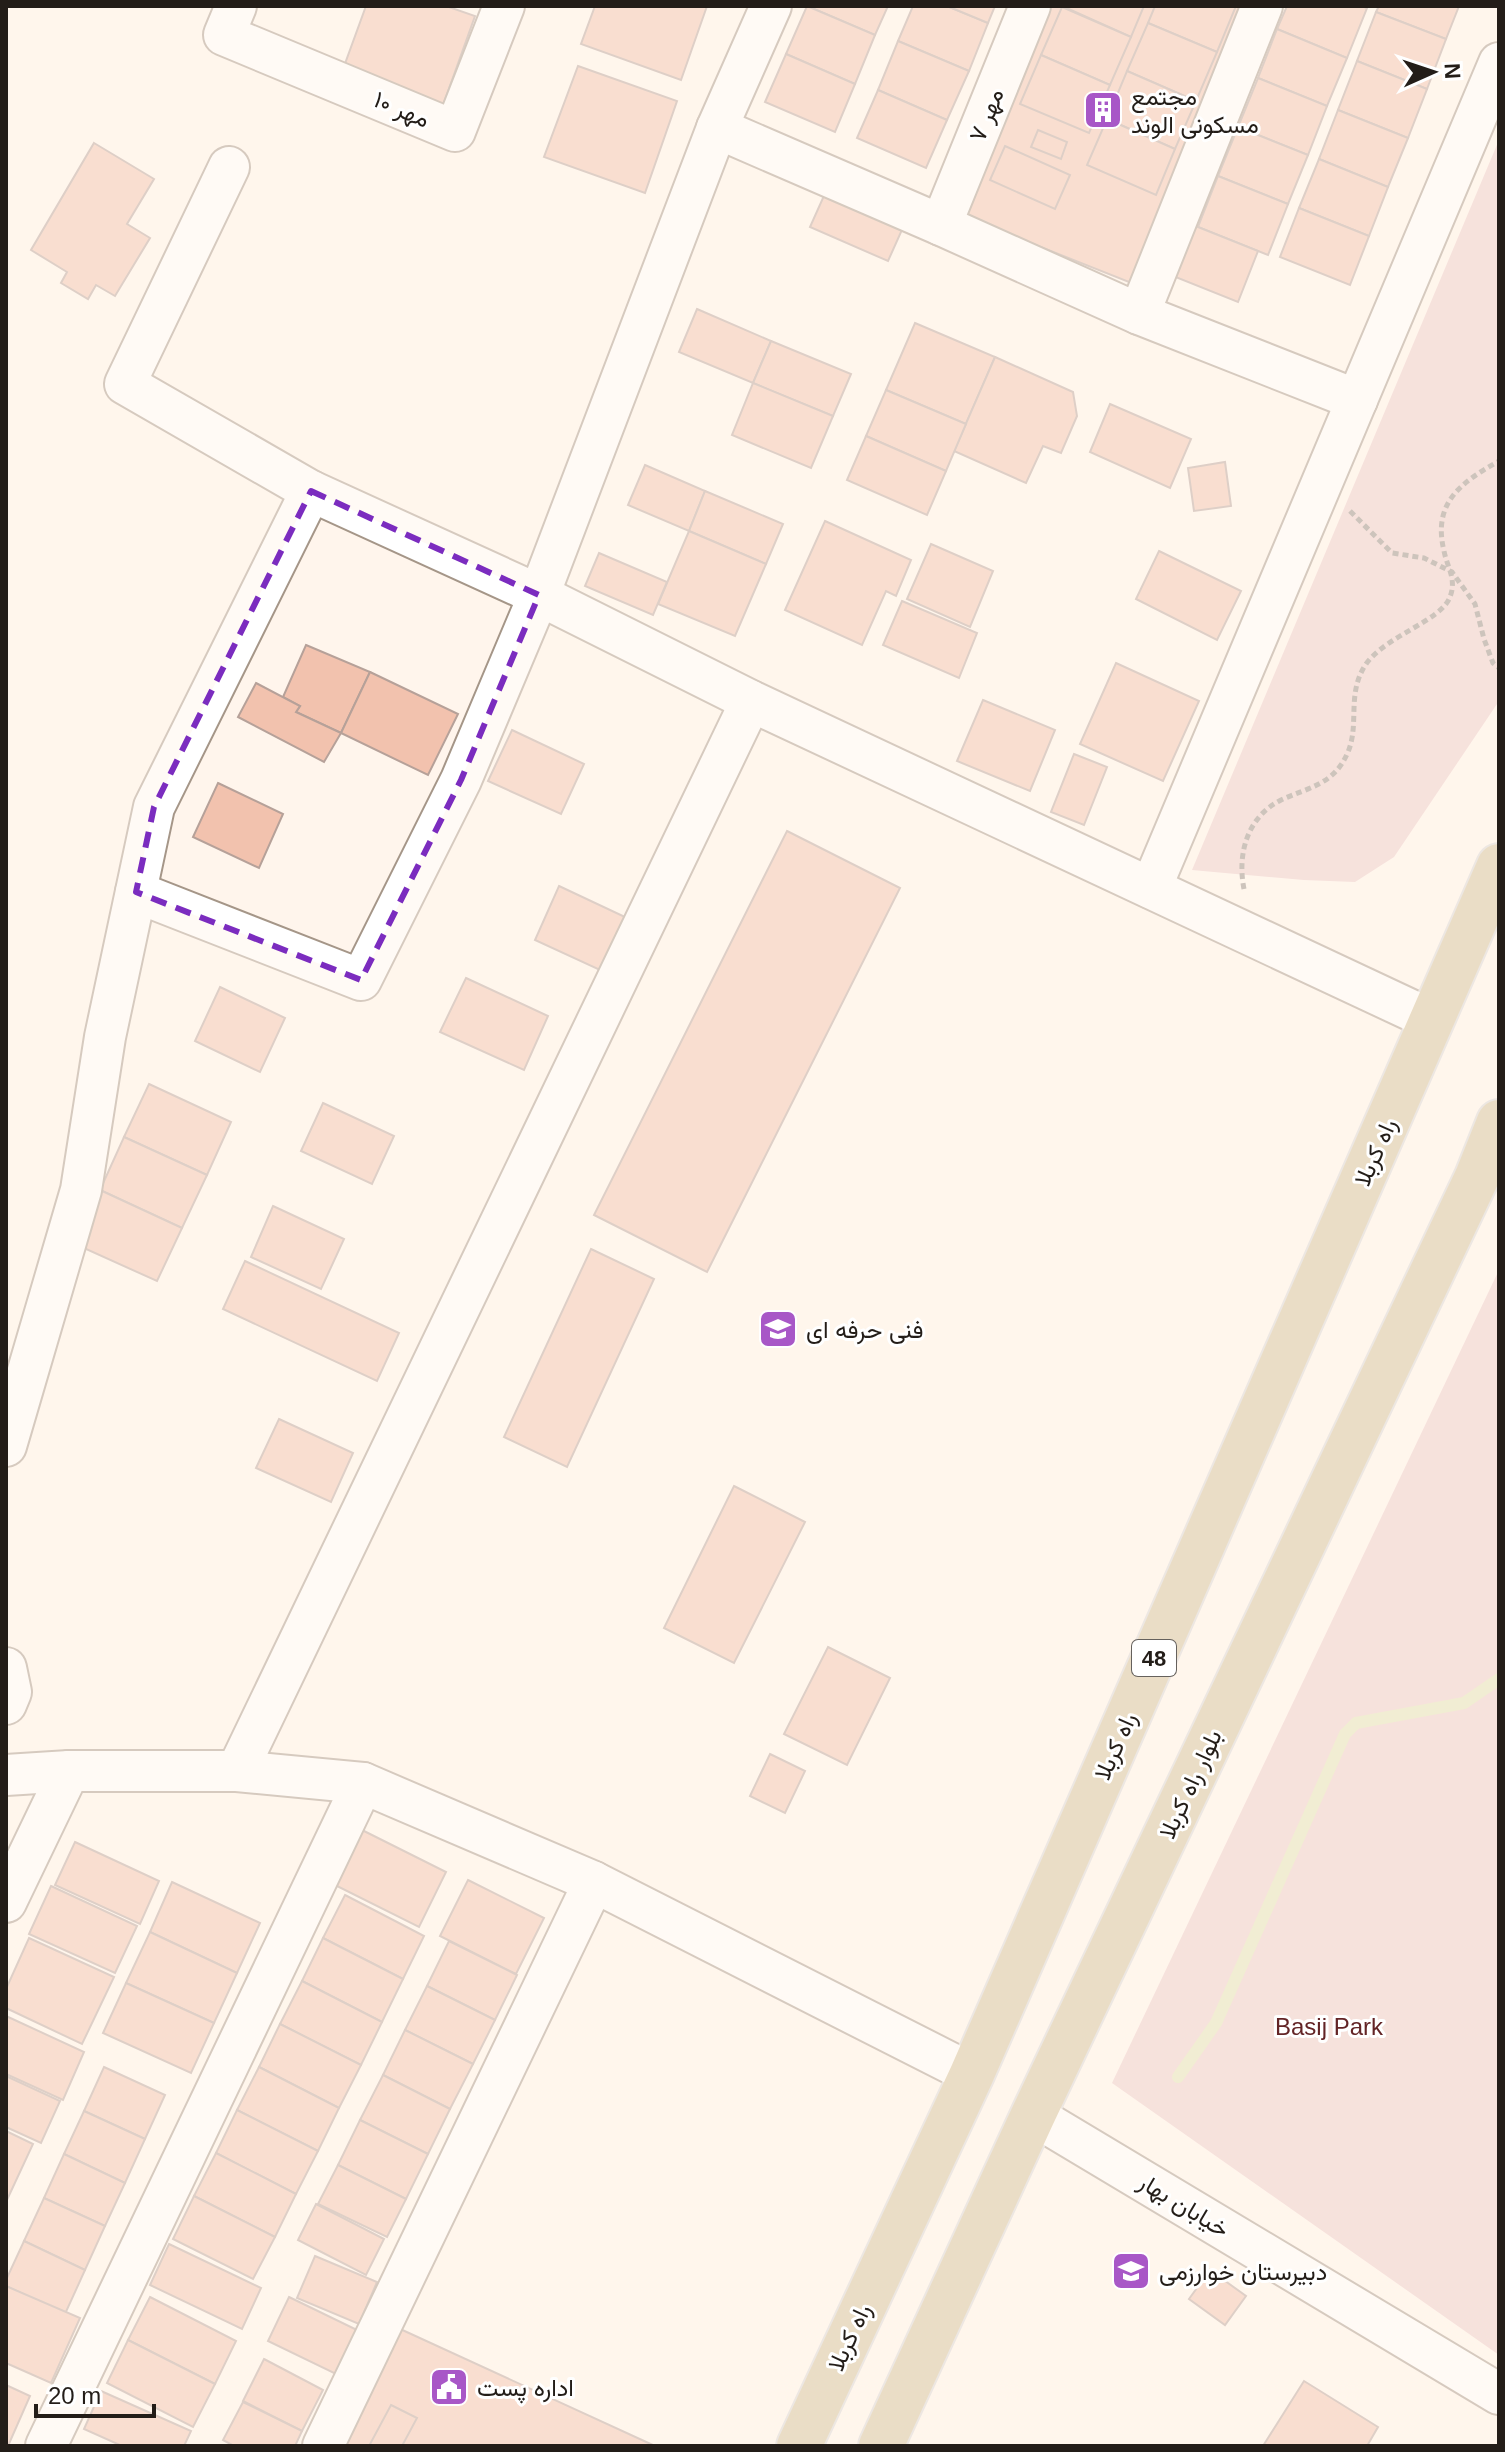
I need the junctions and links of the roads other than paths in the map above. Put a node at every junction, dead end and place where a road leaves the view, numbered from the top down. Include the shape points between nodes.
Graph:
1 (504, 6) edge
2 (771, 6) edge
3 (1030, 6) edge
4 (1262, 6) edge
5 (230, 20) edge
6 (1499, 63) edge
7 (717, 128) junction
8 (229, 167) dead end
9 (941, 225) junction
10 (1139, 314) junction
11 (1357, 400) junction
12 (311, 491) junction
13 (539, 595) junction
14 (751, 701) junction
15 (1495, 887) edge
16 (1151, 888) junction
17 (136, 892) junction
18 (1432, 1020) junction
19 (1499, 1122) edge
20 (1488, 1171) edge
21 (6, 1446) edge
22 (6, 1668) edge
23 (6, 1704) edge
24 (69, 1771) junction
25 (237, 1771) junction
26 (6, 1775) edge
27 (363, 1783) junction
28 (594, 1882) junction
29 (6, 1902) edge
30 (972, 2074) junction
31 (1033, 2115) junction
32 (1499, 2394) edge
33 (46, 2446) edge
34 (323, 2446) edge
35 (799, 2446) edge
36 (881, 2446) edge

1 - 5 street, مهر ۱۰ via 455,131
2 - 7 street
3 - 9 street, مهر ۷
4 - 10 street
6 - 11 street
7 - 9 street
7 - 13 street
8 - 12 street via 125,384
9 - 10 street
10 - 11 street
11 - 16 street
12 - 13 street
12 - 17 street via 154,807
13 - 14 street
13 - 17 street via 461,780 361,980
14 - 16 street
14 - 25 street
15 - 18 main road, راه کربلا / 48
16 - 18 street
17 - 21 street via 105,1037 81,1190
18 - 30 main road, راه کربلا / 48
19 - 20 main road, بلوار راه کربلا
20 - 31 main road, بلوار راه کربلا
22 - 23 street via 11,1692
24 - 25 street
24 - 26 street
24 - 29 street
25 - 27 street
27 - 28 street
27 - 33 street
28 - 30 street
28 - 34 street
30 - 35 main road, راه کربلا / 48
31 - 32 street, خیابان بهار
31 - 36 main road, بلوار راه کربلا

